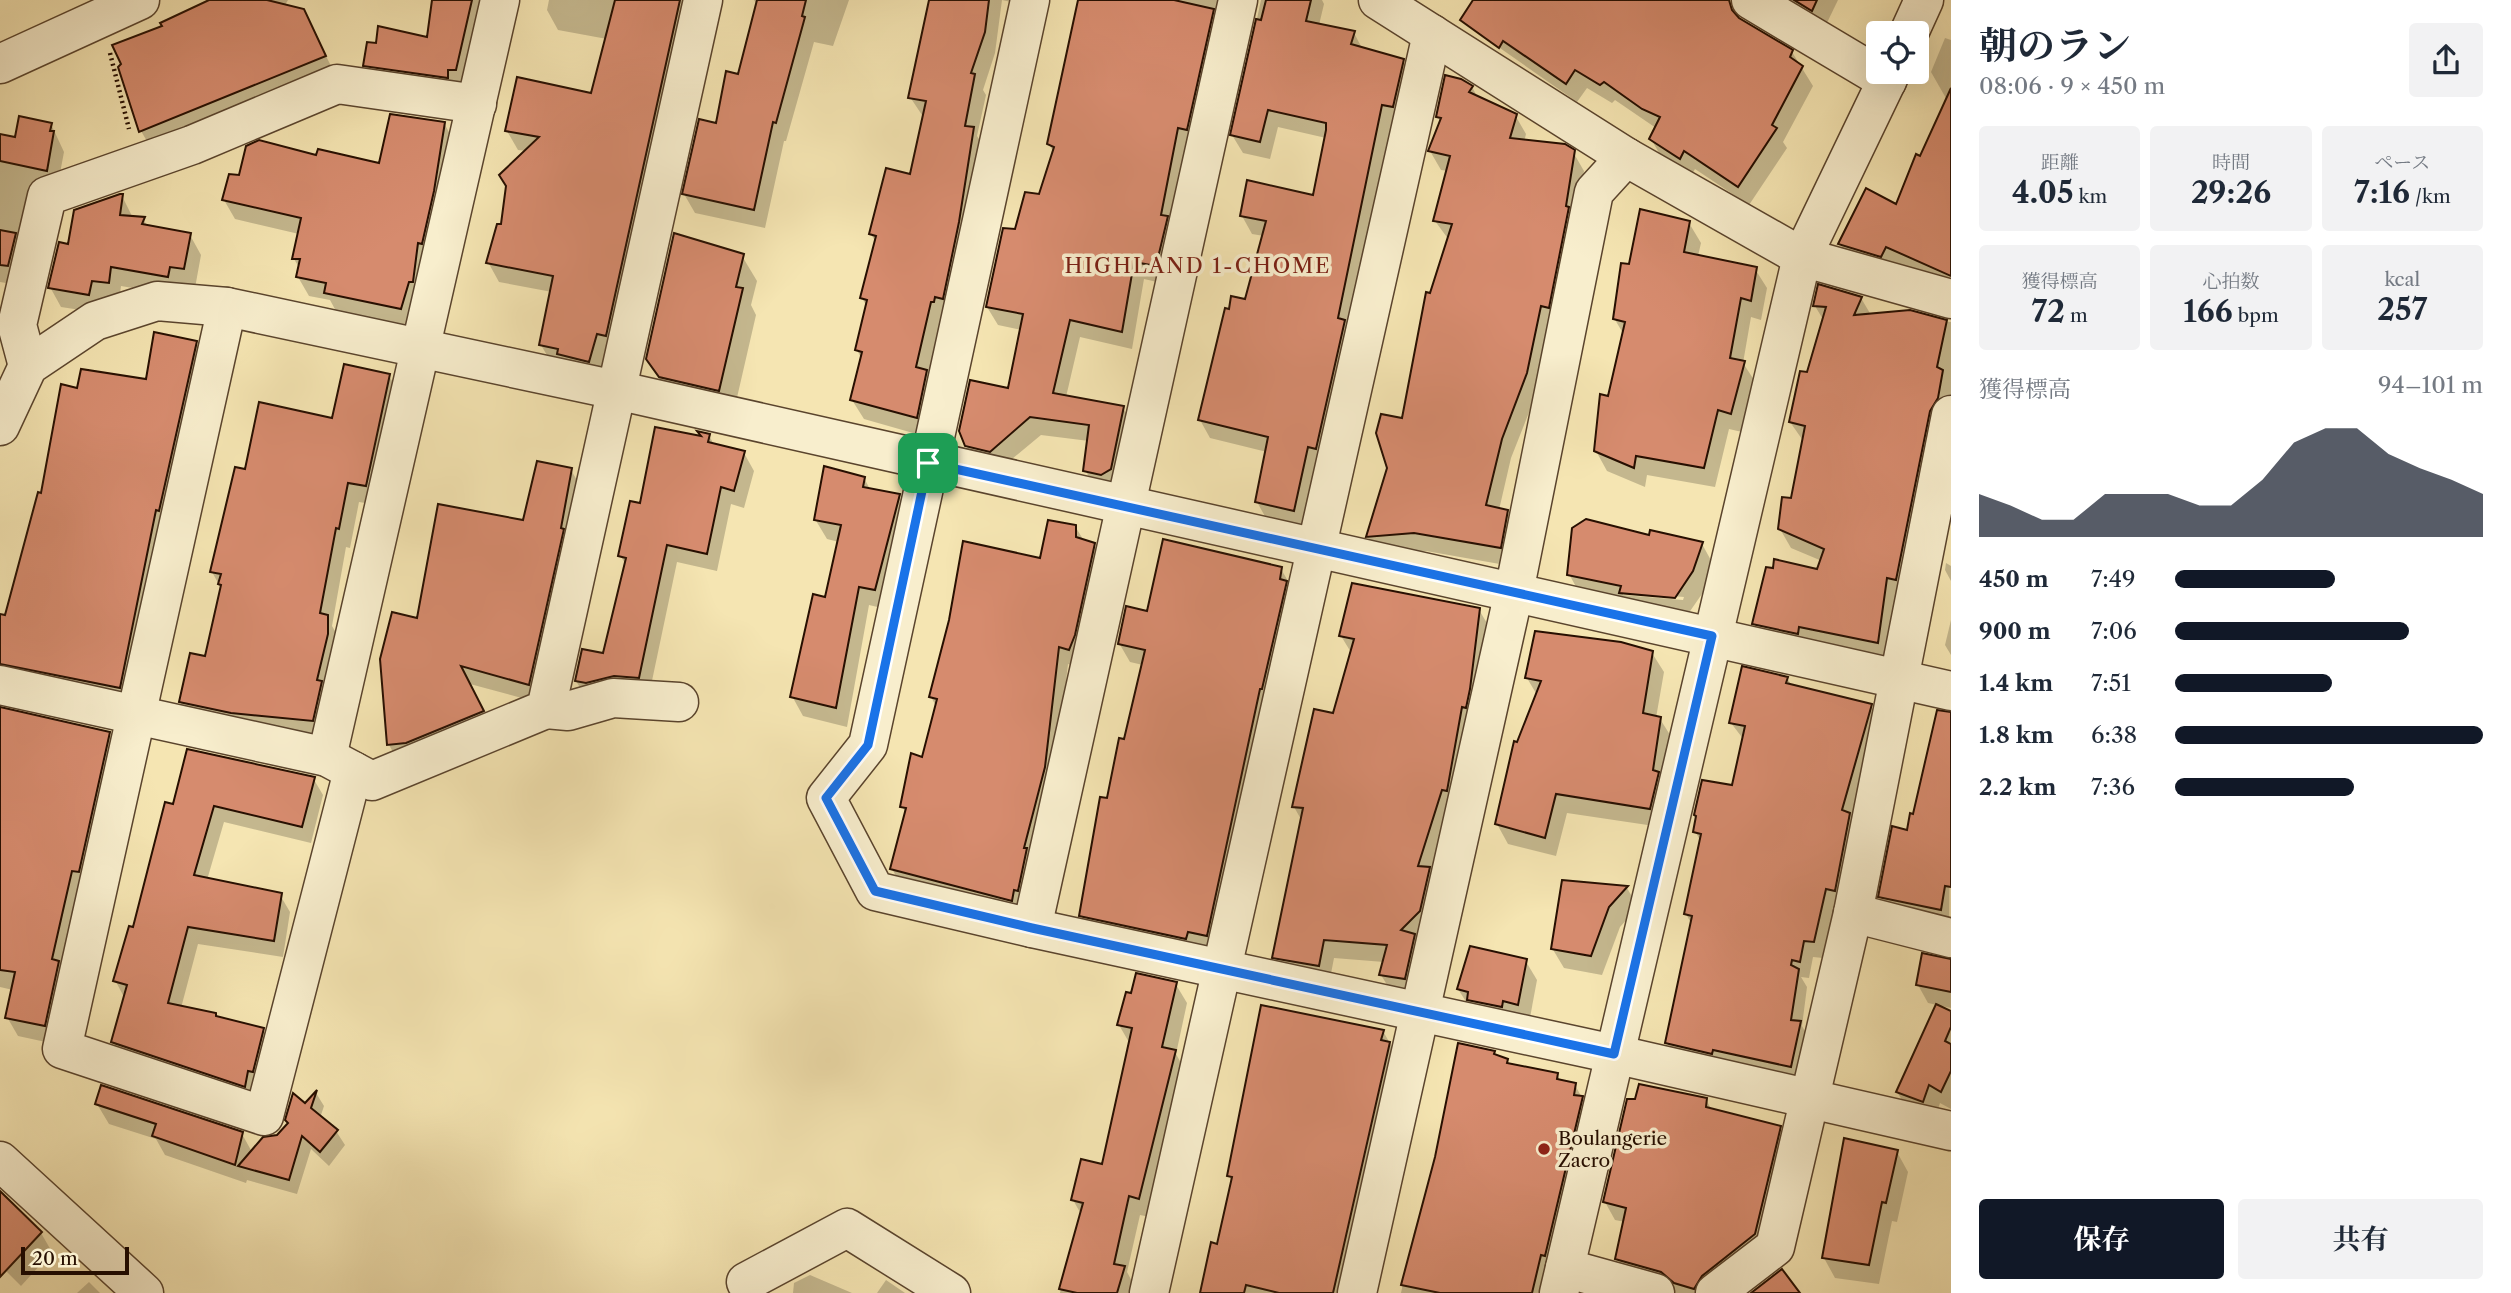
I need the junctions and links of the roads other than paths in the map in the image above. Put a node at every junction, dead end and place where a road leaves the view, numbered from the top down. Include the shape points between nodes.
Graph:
1 (140, 0) edge
2 (500, 0) edge
3 (703, 0) edge
4 (1030, 0) edge
5 (1238, 0) edge
6 (1751, 0) edge
7 (1924, 0) edge
8 (1396, 4) edge
9 (1914, 21) edge
10 (1432, 34) junction
11 (1866, 63) edge
12 (0, 64) edge
13 (1885, 84) edge
14 (477, 104) junction
15 (1626, 157) junction
16 (1802, 257) junction
17 (1951, 299) edge
18 (227, 307) junction
19 (421, 347) junction
20 (27, 366) junction
21 (617, 390) junction
22 (1951, 415) edge
23 (0, 426) edge
24 (928, 463) junction
25 (1126, 506) junction
26 (1317, 548) junction
27 (1514, 592) junction
28 (1712, 636) junction
29 (1901, 680) junction
30 (0, 685) edge
31 (1951, 691) edge
32 (679, 702) dead end
33 (546, 709) junction
34 (138, 717) junction
35 (340, 764) junction
36 (1853, 913) junction
37 (1032, 928) junction
38 (1951, 938) edge
39 (1222, 970) junction
40 (1420, 1011) junction
41 (1614, 1054) junction
42 (1811, 1100) junction
43 (1951, 1131) edge
44 (0, 1161) edge
45 (1562, 1281) edge
46 (746, 1282) dead end
47 (144, 1293) edge
48 (951, 1293) edge
49 (1149, 1293) edge
50 (1357, 1293) edge
51 (1655, 1293) edge
52 (1715, 1293) edge

1 - 12 street
2 - 14 street
3 - 21 street
4 - 24 street
5 - 25 street
6 - 11 street
7 - 9 street
8 - 10 street
10 - 15 street
10 - 26 street
13 - 16 street
14 - 19 street
14 - 20 street via 337,84 47,196 17,325
15 - 16 street
15 - 27 street via 1594,192
16 - 17 street
16 - 28 street
18 - 19 street
18 - 20 street via 157,301 95,321
18 - 34 street
19 - 21 street
19 - 35 street
20 - 23 street
21 - 24 street
21 - 33 street
22 - 29 street
24 - 25 street
24 - 37 street via 868,745 826,798 875,891
25 - 26 street
25 - 37 street
26 - 27 street
26 - 39 street
27 - 28 street
27 - 40 street
28 - 29 street
28 - 41 street
29 - 31 street
29 - 36 street
30 - 34 street
32 - 33 street via 613,698 568,711
33 - 35 street via 372,781
34 - 35 street
34 - 35 street via 62,1049 264,1116
36 - 38 street
36 - 42 street
37 - 39 street
39 - 40 street
39 - 49 street
40 - 41 street
40 - 50 street
41 - 42 street
41 - 45 street
42 - 43 street
42 - 52 street via 1775,1247
44 - 47 street
45 - 51 street
46 - 48 street via 847,1228

